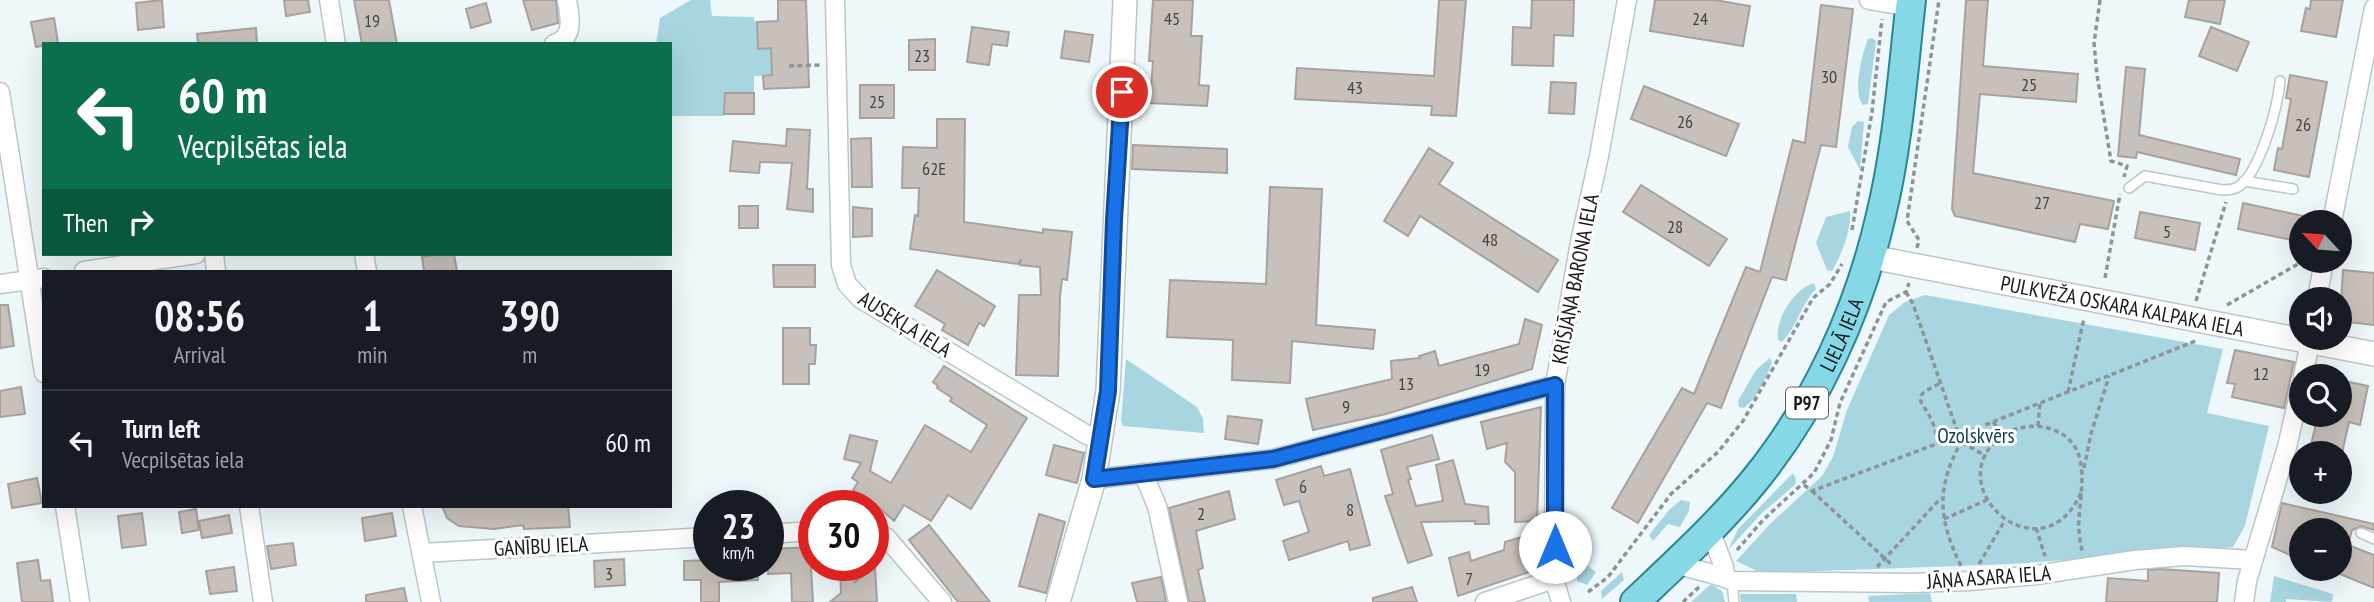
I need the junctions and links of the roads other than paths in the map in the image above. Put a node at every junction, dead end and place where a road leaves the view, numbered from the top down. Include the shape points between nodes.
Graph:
1 (328, 0) edge
2 (567, 0) edge
3 (835, 0) edge
4 (1125, 0) edge
5 (1627, 0) edge
6 (1893, 3) edge
7 (2374, 8) edge
8 (2371, 35) edge
9 (336, 42) edge
10 (559, 42) edge
11 (2280, 81) dead end
12 (0, 92) edge
13 (2244, 181) junction
14 (2129, 188) dead end
15 (2293, 189) dead end
16 (2335, 210) edge
17 (183, 256) edge
18 (1858, 256) junction
19 (91, 270) edge
20 (36, 279) edge
21 (0, 284) edge
22 (2289, 335) edge
23 (2352, 349) edge
24 (42, 350) edge
25 (2374, 354) edge
26 (1555, 385) junction
27 (2291, 427) edge
28 (1102, 440) junction
29 (1143, 473) junction
30 (1094, 479) junction
31 (65, 508) edge
32 (249, 508) edge
33 (412, 508) edge
34 (1710, 530) junction
35 (2361, 533) dead end
36 (693, 538) edge
37 (889, 540) edge
38 (2374, 540) edge
39 (422, 553) junction
40 (2253, 560) junction
41 (1675, 564) junction
42 (1554, 579) junction
43 (1728, 579) junction
44 (80, 602) edge
45 (263, 602) edge
46 (431, 602) edge
47 (942, 602) edge
48 (1058, 602) edge
49 (1178, 602) edge
50 (1485, 602) edge
51 (1561, 602) edge
52 (1634, 602) edge
53 (1734, 602) edge
54 (2244, 602) edge

1 - 9 street
2 - 10 street via 569,33
3 - 28 street, AUSEKĻA IELA via 841,265 852,291
4 - 28 street
5 - 26 street, KRIŠJĀŅA BARONA IELA
6 - 18 main road, LIELĀ IELA / P97 via 1890,170
7 - 8 street
8 - 16 street
11 - 13 lane via 2266,138
12 - 20 street
13 - 14 lane via 2229,190 2146,176
13 - 15 lane
17 - 19 street
18 - 22 street, PULKVEŽA OSKARA KALPAKA IELA
18 - 34 main road, LIELĀ IELA / P97 via 1840,338 1806,404 1754,481
20 - 21 street
20 - 24 street
23 - 25 street, PULKVEŽA OSKARA KALPAKA IELA
26 - 29 street via 1273,459
26 - 42 street, KRIŠJĀŅA BARONA IELA
27 - 40 street
28 - 30 street
29 - 30 street
29 - 49 street via 1157,506
30 - 48 street
31 - 44 street
32 - 45 street
33 - 39 street
34 - 41 main road, LIELĀ IELA / P97
34 - 43 street
35 - 38 lane
36 - 39 street, GANĪBU IELA
37 - 47 street
39 - 46 street
40 - 43 street, JĀŅA ASARA IELA via 2184,556 1969,581
40 - 54 street
41 - 43 street, JĀŅA ASARA IELA
41 - 52 main road, LIELĀ IELA / P97
42 - 50 street
42 - 51 street, KRIŠJĀŅA BARONA IELA
43 - 53 lane

